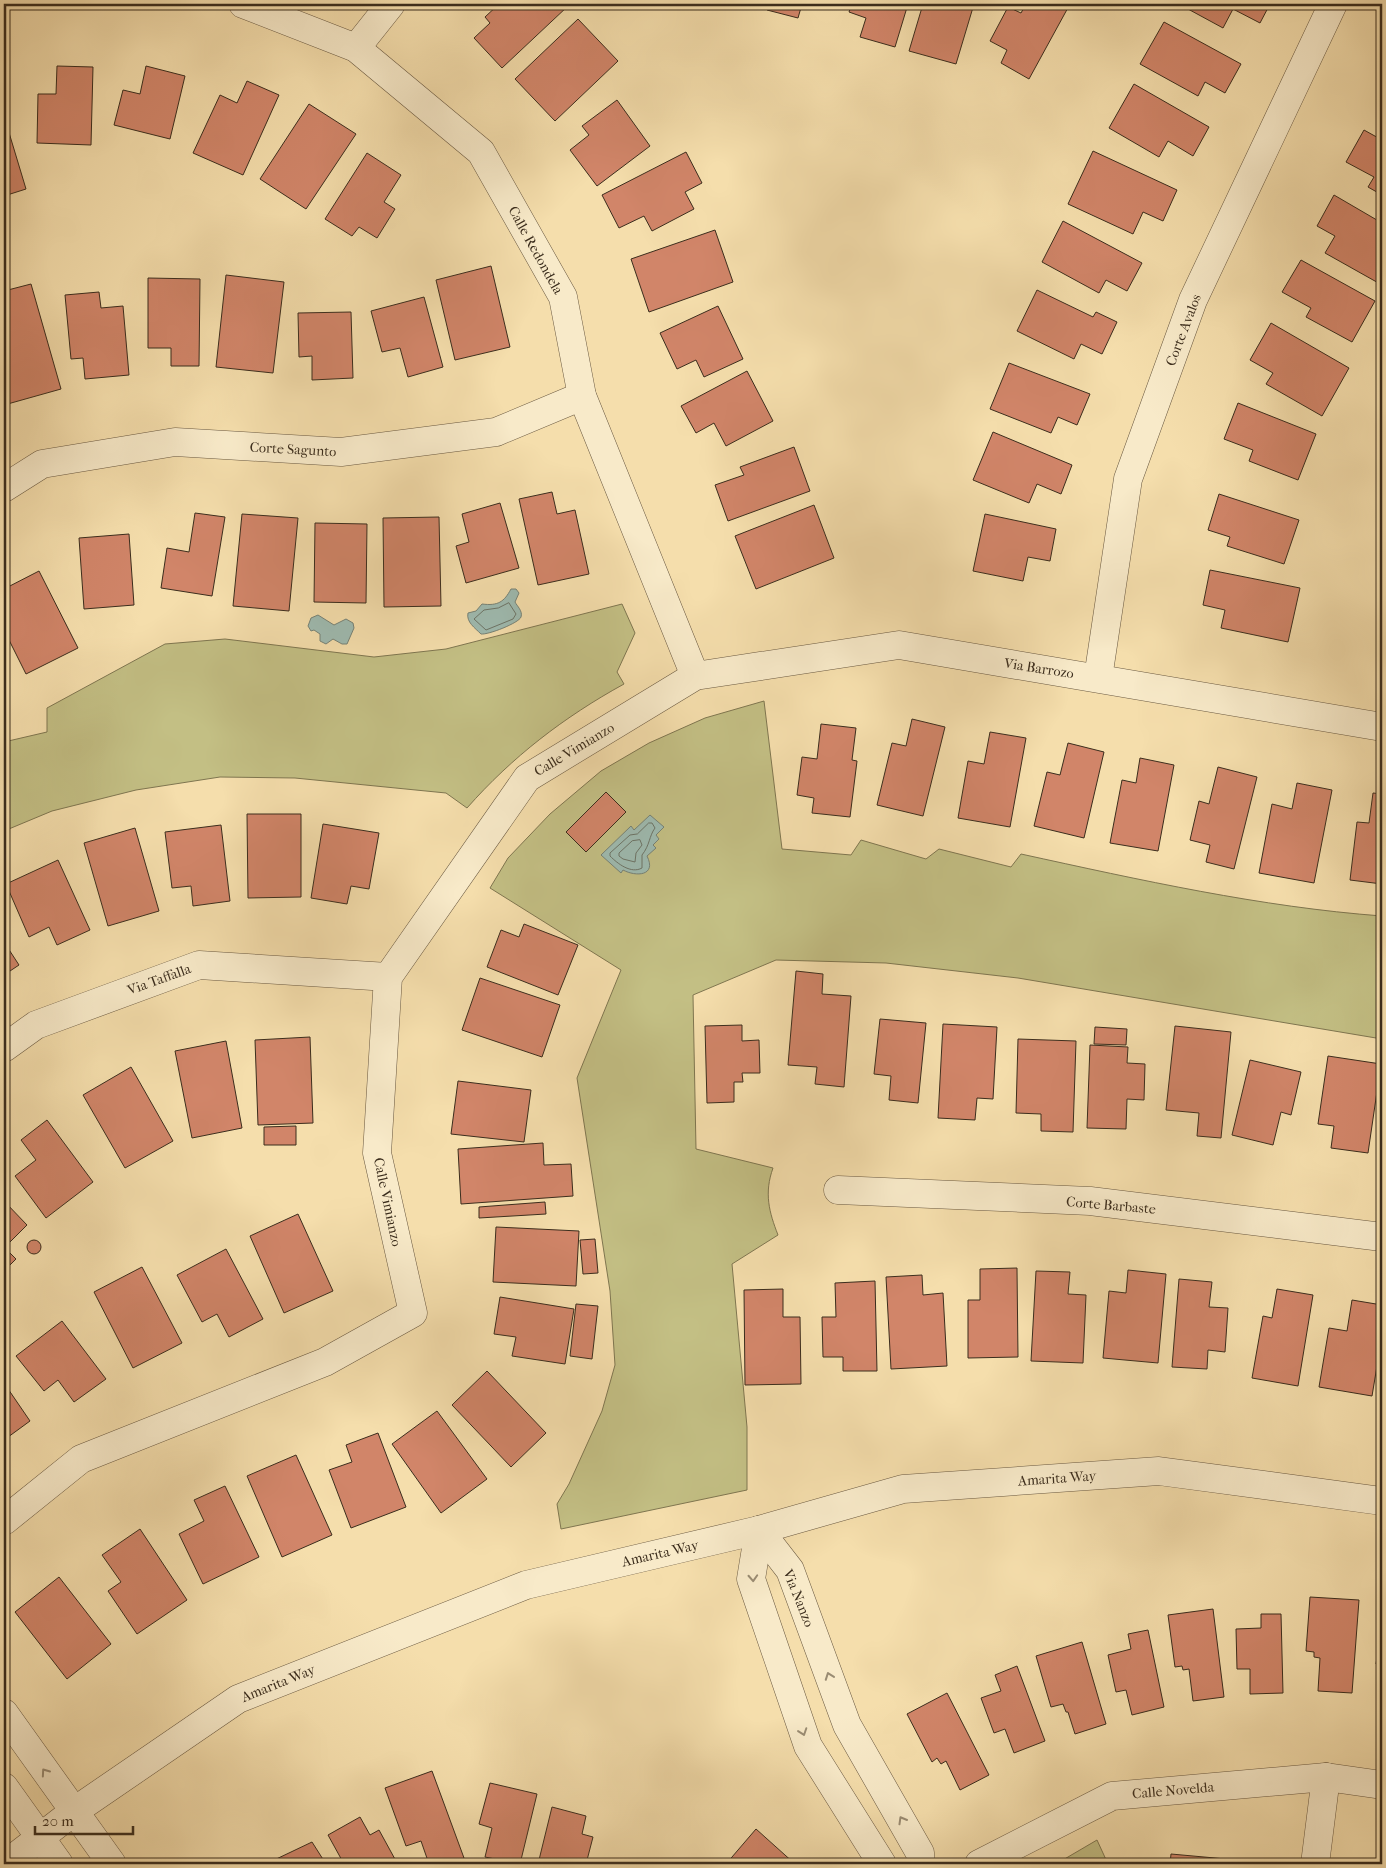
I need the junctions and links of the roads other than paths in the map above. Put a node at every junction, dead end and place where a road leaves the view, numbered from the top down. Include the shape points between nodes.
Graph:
1 (243, 4) edge
2 (391, 4) edge
3 (1334, 4) edge
4 (356, 48) junction
5 (582, 396) junction
6 (4, 488) edge
7 (695, 676) junction
8 (1098, 678) junction
9 (1382, 727) edge
10 (388, 977) junction
11 (4, 1048) edge
12 (838, 1190) dead end
13 (1382, 1237) edge
14 (1382, 1501) edge
15 (4, 1521) edge
16 (759, 1530) junction
17 (4, 1714) edge
18 (1326, 1777) junction
19 (1382, 1785) edge
20 (4, 1787) edge
21 (73, 1812) junction
22 (40, 1836) junction
23 (6, 1864) edge
24 (59, 1864) edge
25 (112, 1864) edge
26 (882, 1864) edge
27 (921, 1864) edge
28 (979, 1864) edge
29 (1315, 1864) edge

1 - 4 street, Calle Redondela
2 - 4 street
3 - 8 street, Corte Avalos via 1193,300 1128,478
4 - 5 street, Calle Redondela via 482,152 563,297
5 - 6 street, Corte Sagunto via 496,432 341,452 175,442 42,464
5 - 7 street, Calle Redondela
7 - 8 street, Via Barrozo via 898,645
7 - 10 street, Calle Vimianzo via 527,778
8 - 9 street, Via Barrozo
10 - 11 street, Via Taffalla via 199,965 36,1024
10 - 15 street, Calle Vimianzo via 377,1153 413,1313 325,1362 81,1459
12 - 13 street, Corte Barbaste via 1090,1201
14 - 16 street, Amarita Way via 1159,1471 903,1490
16 - 21 street, Amarita Way via 526,1585 238,1699
16 -> 26 street via 751,1579 808,1746
27 -> 16 street, Via Nanzo via 920,1853 847,1725 790,1570
21 -> 17 street
18 - 19 street, Calle Novelda
18 - 28 street, Calle Novelda via 1112,1796
18 - 29 street
20 - 22 street
21 - 22 street, Amarita Way
21 - 25 street
22 - 23 street, Amarita Way
22 - 24 street

